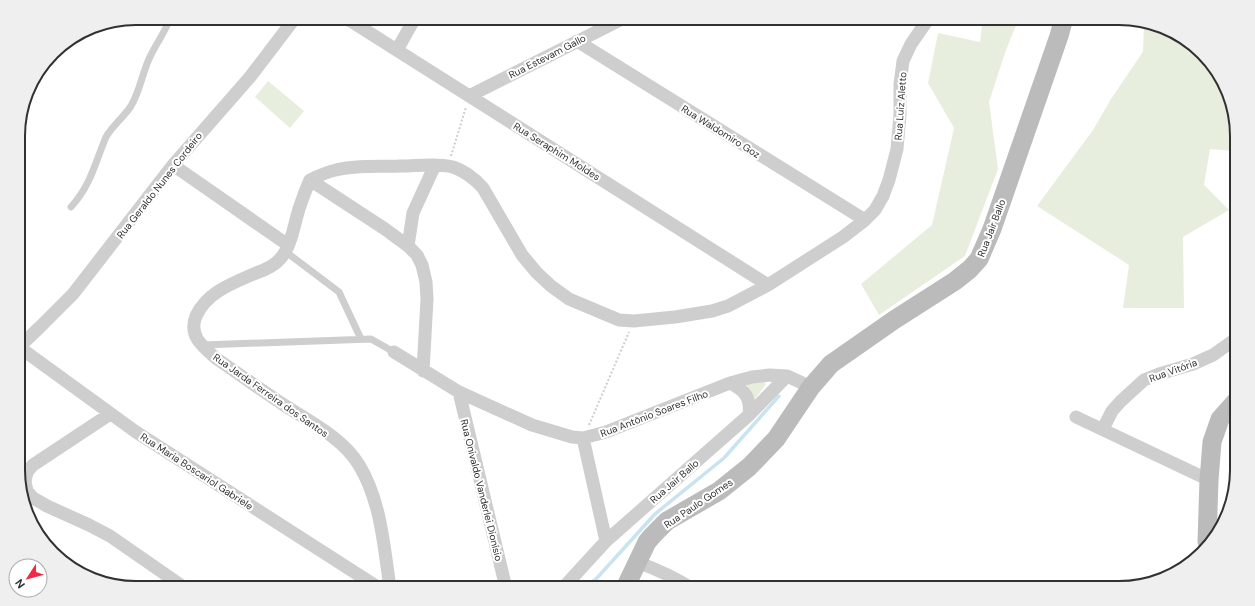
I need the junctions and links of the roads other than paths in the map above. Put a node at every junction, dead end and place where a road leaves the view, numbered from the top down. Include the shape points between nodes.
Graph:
1 (167, 25) edge
2 (289, 25) edge
3 (357, 25) edge
4 (411, 25) edge
5 (610, 25) edge
6 (923, 25) edge
7 (1062, 25) edge
8 (577, 41) junction
9 (398, 50) junction
10 (469, 96) junction
11 (173, 165) junction
12 (441, 166) junction
13 (310, 180) junction
14 (71, 207) dead end
15 (865, 220) junction
16 (408, 246) junction
17 (287, 249) junction
18 (768, 285) junction
19 (361, 339) junction
20 (25, 341) edge
21 (1230, 343) edge
22 (202, 345) junction
23 (25, 351) edge
24 (394, 352) joint
25 (423, 371) junction
26 (787, 376) junction
27 (730, 383) junction
28 (811, 387) junction
29 (459, 392) junction
30 (1230, 408) edge
31 (110, 414) junction
32 (749, 415) junction
33 (1076, 417) dead end
34 (1103, 429) junction
35 (583, 438) junction
36 (26, 479) edge
37 (1209, 480) junction
38 (28, 492) edge
39 (1208, 535) edge
40 (606, 541) junction
41 (637, 562) junction
42 (175, 581) edge
43 (368, 581) edge
44 (389, 581) edge
45 (504, 581) edge
46 (569, 581) edge
47 (628, 581) edge
48 (680, 581) edge

1 - 14 lane via 149,59 137,96 110,130 87,186
2 - 11 street, Rua Geraldo Nunes Cordeiro via 250,76
3 - 9 street, Rua Seraphim Moldes
4 - 9 street
5 - 8 street, Rua Estevam Gallo
6 - 15 street, Rua Luiz Aletto via 903,61 900,115 889,180 875,210
7 - 28 main road, Rua Jair Ballo via 979,259 954,281 830,364
8 - 10 street, Rua Estevam Gallo
8 - 15 street, Rua Waldomiro Goz
9 - 10 street, Rua Seraphim Moldes
10 - 18 street, Rua Seraphim Moldes
11 - 17 street
11 - 20 street, Rua Geraldo Nunes Cordeiro via 73,294
12 - 13 street via 354,168 336,170
12 - 16 street via 413,213
12 - 18 street via 453,167 464,172 484,188 522,255 551,286 569,300 619,320 634,321 712,311 728,306
13 - 16 street
13 - 17 street, Rua Jarda Ferreira dos Santos
15 - 18 street, Rua Luiz Aletto via 844,237
16 - 25 street via 417,255 426,282
17 - 19 lane via 339,292
17 - 22 street, Rua Jarda Ferreira dos Santos via 269,268 220,289 207,300 194,322 194,332
19 - 22 lane
19 - 24 lane via 371,339
21 - 34 street, Rua Vitória via 1213,355 1193,364 1144,380 1112,410
22 - 44 street, Rua Jarda Ferreira dos Santos via 217,359 348,449 368,482 377,510
23 - 31 street, Rua Maria Boscariol Gabriele
24 - 25 street, Rua Antônio Soares Filho
25 - 29 street, Rua Antônio Soares Filho
26 - 27 street, Rua Antônio Soares Filho via 752,376
26 - 28 street, Rua Antônio Soares Filho
26 - 32 street, Rua Jair Ballo
27 - 32 street via 741,388 745,394 750,406
27 - 35 street, Rua Antônio Soares Filho via 606,432
28 - 41 main road, Rua Paulo Gomes via 771,445 719,491 667,522 647,542
29 - 35 street, Rua Antônio Soares Filho via 532,426
29 - 45 street, Rua Onivaldo Vanderlei Dionísio
30 - 37 main road via 1220,419 1212,442
31 - 36 street via 33,465 27,472
31 - 43 street, Rua Maria Boscariol Gabriele
32 - 40 street, Rua Jair Ballo
33 - 34 street
34 - 37 street
35 - 40 street
37 - 39 main road
38 - 42 street via 47,506 110,536
40 - 46 street, Rua Jair Ballo
41 - 47 main road, Rua Paulo Gomes
41 - 48 street

